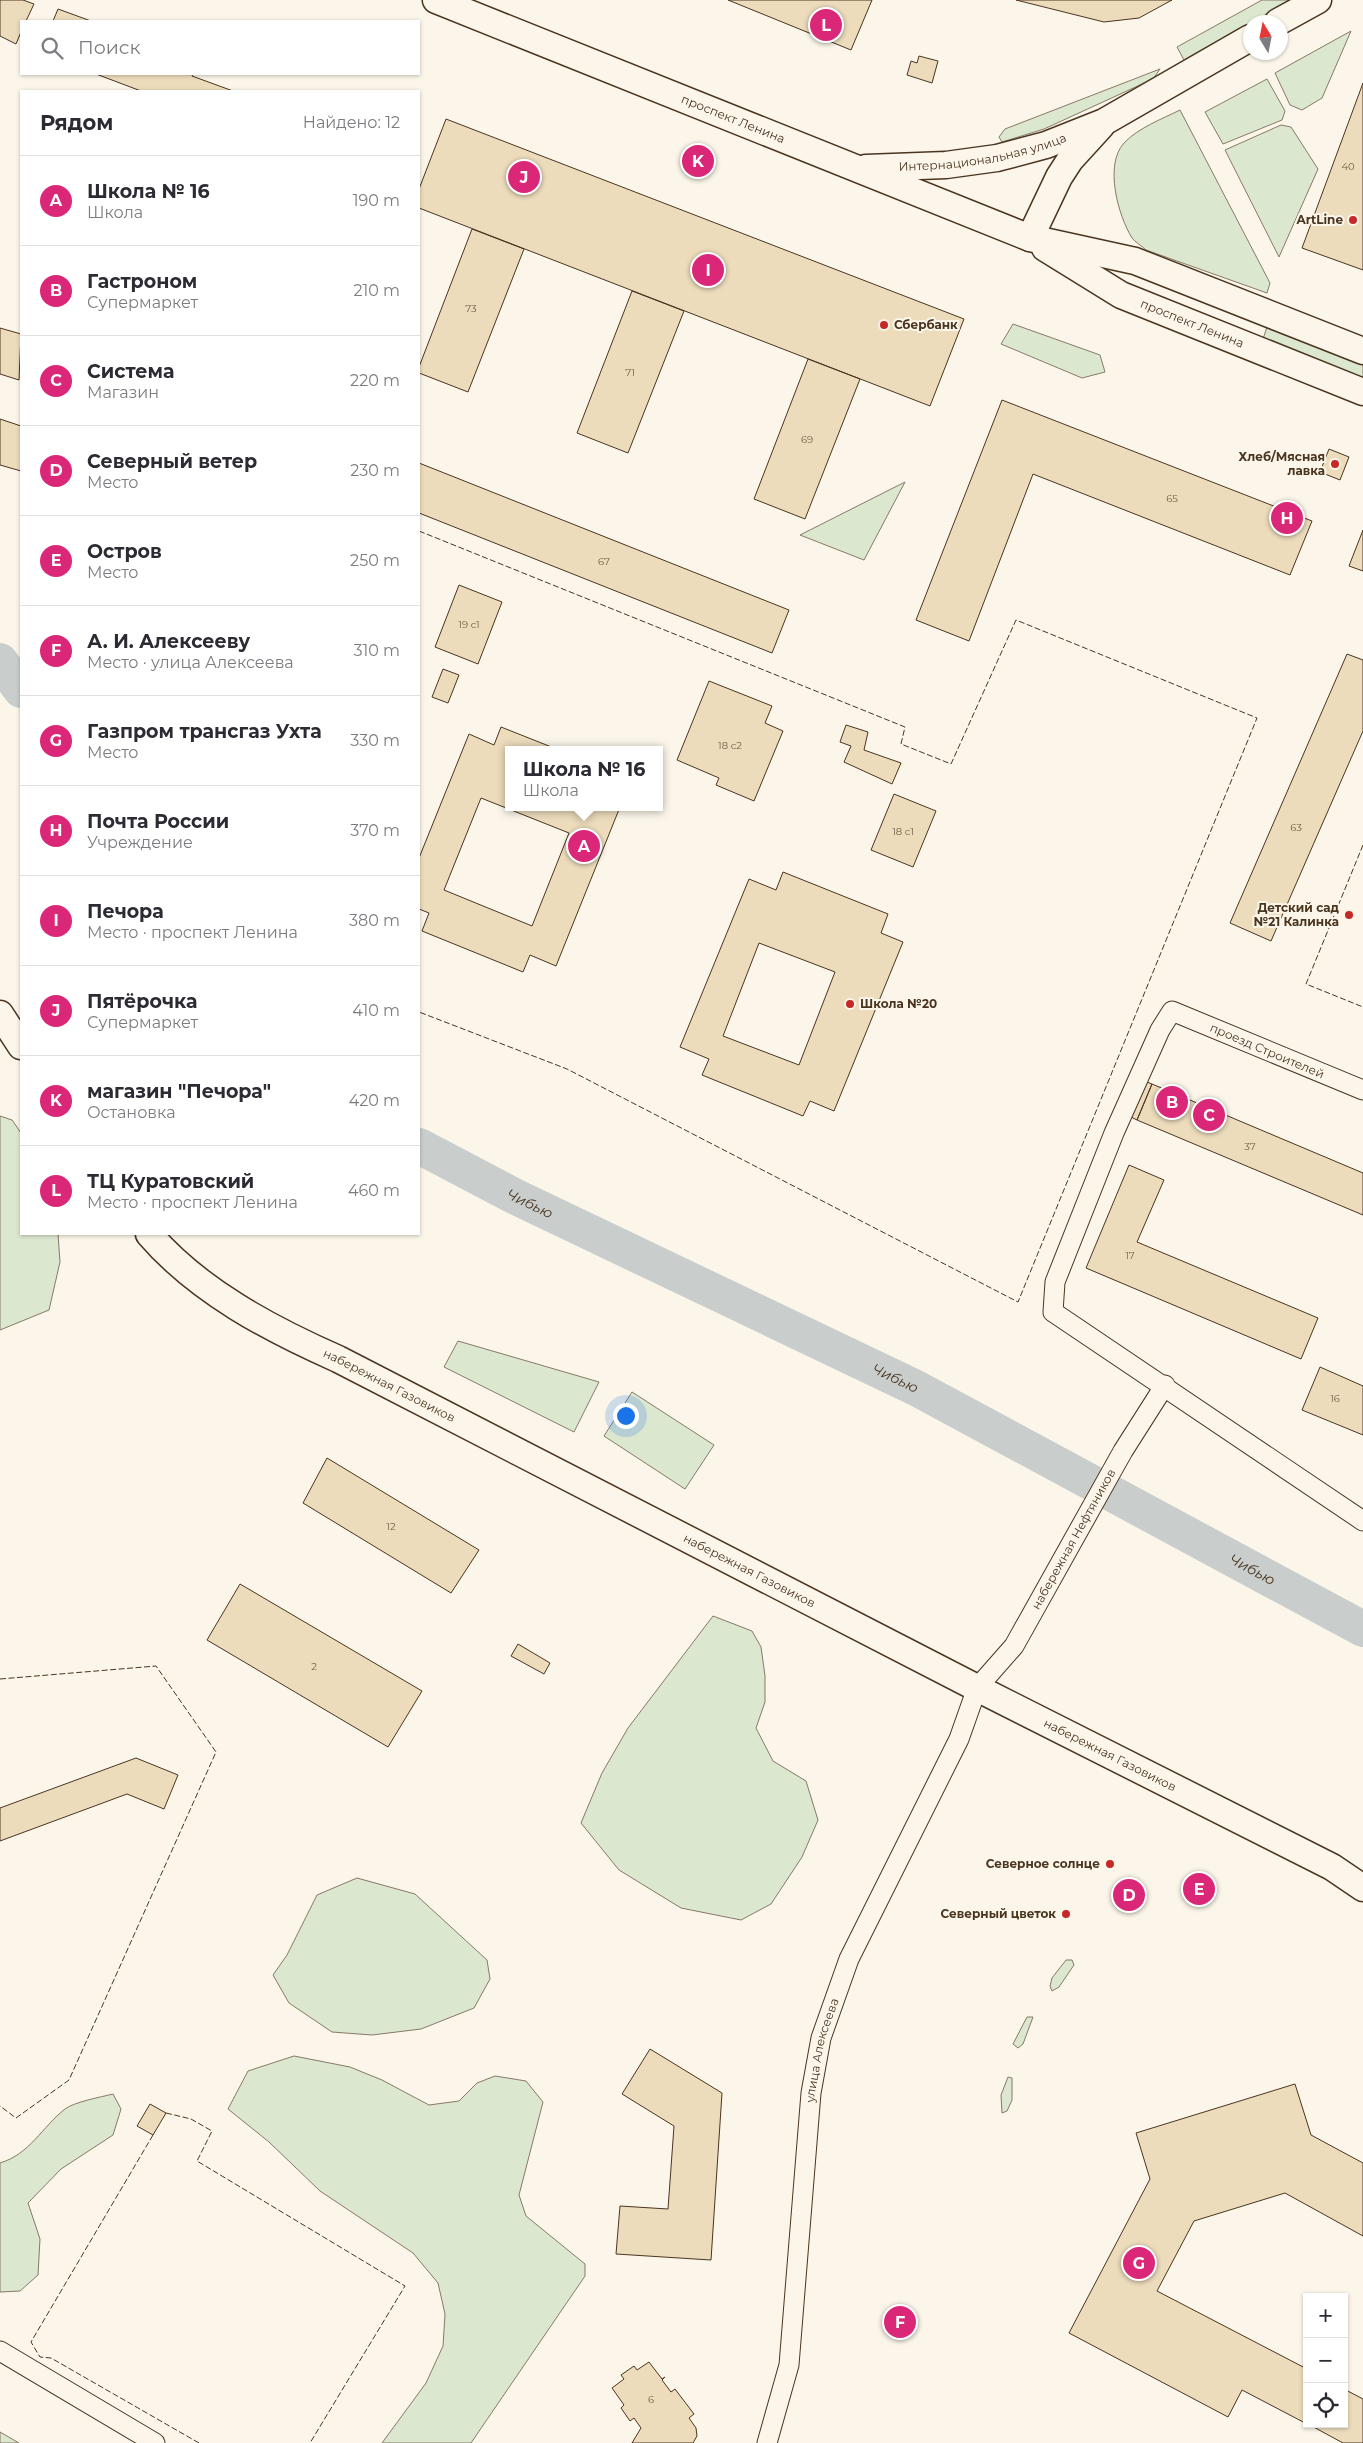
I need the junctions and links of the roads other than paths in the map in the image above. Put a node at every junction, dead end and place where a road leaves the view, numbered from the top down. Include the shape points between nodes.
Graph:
1 (436, 0) edge
2 (1318, 0) edge
3 (1288, 16) edge
4 (1243, 42) edge
5 (1104, 122) junction
6 (856, 168) junction
7 (1030, 238) junction
8 (1363, 351) edge
9 (1363, 392) edge
10 (0, 1014) edge
11 (20, 1044) edge
12 (1363, 1090) edge
13 (151, 1235) edge
14 (1165, 1385) junction
15 (1363, 1520) edge
16 (977, 1688) junction
17 (1363, 1888) edge
18 (0, 2351) edge
19 (155, 2443) edge
20 (768, 2443) edge

1 - 6 main road, проспект Ленина
2 - 3 main road
4 - 5 main road, Интернациональная улица
5 - 6 main road, Интернациональная улица via 1046,145 997,158 946,165
5 - 7 main road, Интернациональная улица via 1058,177
6 - 7 main road, проспект Ленина
7 - 8 main road, проспект Ленина via 1135,261
7 - 9 main road, проспект Ленина via 1121,295
10 - 11 main road
12 - 14 street, проезд Строителей via 1172,1011 1160,1030 1114,1133 1055,1282 1053,1312
13 - 16 main road, набережная Газовиков via 170,1258 230,1302 299,1342 338,1359
14 - 15 street
14 - 16 street, набережная Нефтяников via 1123,1451 1014,1646
16 - 17 main road, набережная Газовиков via 1332,1867
16 - 20 street, улица Алексеева via 959,1738 849,1959 821,2038 811,2093 789,2365
18 - 19 street

